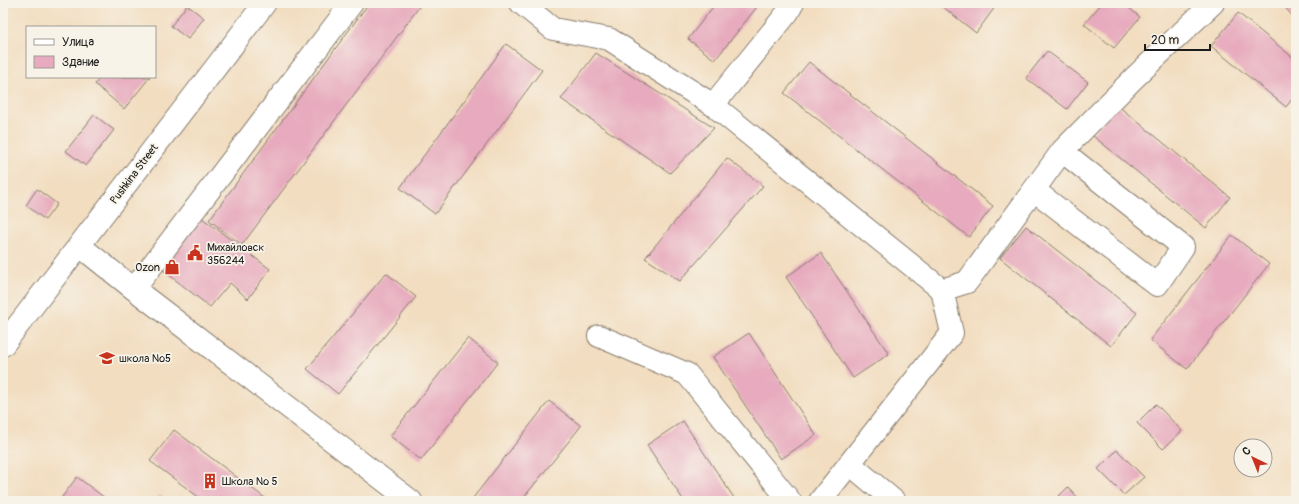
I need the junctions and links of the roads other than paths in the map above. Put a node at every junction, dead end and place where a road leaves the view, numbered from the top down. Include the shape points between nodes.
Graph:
1 (265, 3) edge
2 (352, 3) edge
3 (521, 3) edge
4 (793, 3) edge
5 (1213, 3) edge
6 (713, 105) junction
7 (1062, 152) junction
8 (1034, 190) junction
9 (80, 246) junction
10 (134, 289) junction
11 (942, 290) junction
12 (599, 336) dead end
13 (3, 345) edge
14 (850, 464) junction
15 (411, 501) edge
16 (790, 501) edge
17 (820, 501) edge
18 (894, 501) edge

1 - 9 street, Pushkina Street
2 - 10 street
3 - 6 street via 553,29 609,39
4 - 6 street
5 - 7 street via 1133,79
6 - 11 street
7 - 8 street
7 - 8 street via 1183,246 1157,285
8 - 11 street via 967,282
9 - 10 street
9 - 13 street, Pushkina Street
10 - 15 street
11 - 14 street via 952,333
12 - 16 street via 687,374
14 - 17 street
14 - 18 street

